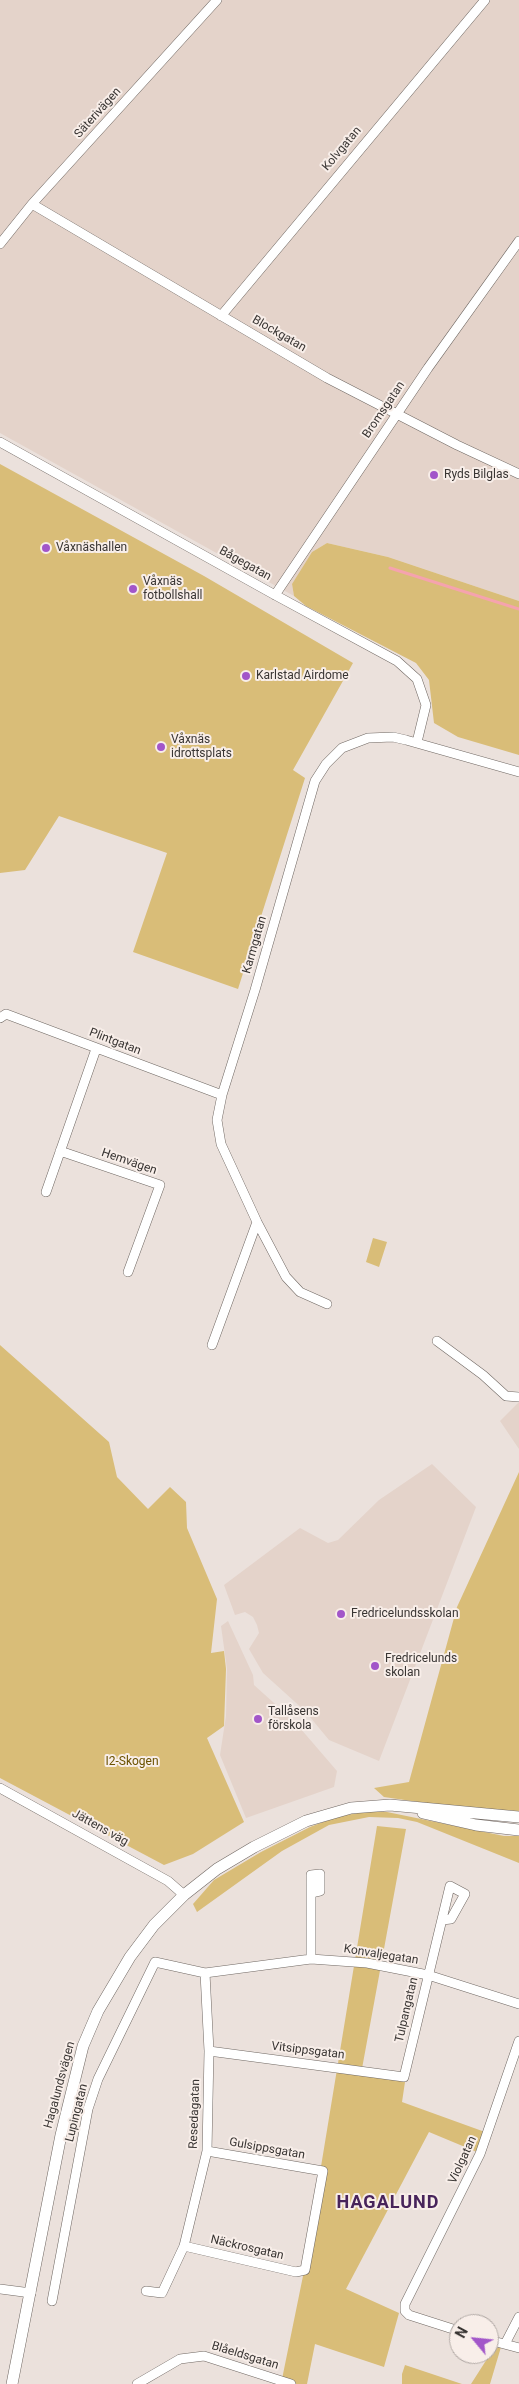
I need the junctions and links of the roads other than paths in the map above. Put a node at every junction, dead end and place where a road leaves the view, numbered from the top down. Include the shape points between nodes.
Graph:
1 (217, 0) edge
2 (485, 0) edge
3 (32, 204) junction
4 (519, 241) edge
5 (0, 244) edge
6 (220, 316) junction
7 (396, 414) junction
8 (0, 442) edge
9 (519, 474) edge
10 (275, 595) junction
11 (417, 742) junction
12 (519, 772) edge
13 (0, 1018) edge
14 (96, 1049) junction
15 (222, 1095) junction
16 (60, 1151) junction
17 (46, 1192) dead end
18 (256, 1222) junction
19 (128, 1272) dead end
20 (327, 1304) dead end
21 (437, 1341) dead end
22 (212, 1345) dead end
23 (519, 1397) edge
24 (0, 1788) edge
25 (415, 1808) junction
26 (519, 1817) edge
27 (519, 1830) edge
28 (311, 1893) dead end
29 (184, 1895) junction
30 (442, 1920) dead end
31 (311, 1959) junction
32 (205, 1973) junction
33 (428, 1975) junction
34 (519, 2004) edge
35 (519, 2041) edge
36 (209, 2051) junction
37 (404, 2077) joint
38 (207, 2151) junction
39 (184, 2246) junction
40 (305, 2270) joint
41 (0, 2290) edge
42 (146, 2291) dead end
43 (31, 2292) junction
44 (52, 2301) dead end
45 (519, 2317) edge
46 (449, 2327) edge
47 (499, 2342) edge
48 (505, 2344) junction
49 (519, 2348) edge
50 (12, 2384) edge
51 (137, 2384) edge
52 (291, 2384) edge

1 - 3 street, Säterivägen
2 - 6 street, Kolvgatan
3 - 5 street, Säterivägen
3 - 6 street, Blockgatan
4 - 7 street, Bromsgatan
6 - 7 street, Blockgatan
7 - 9 street, Blockgatan
7 - 10 street, Bromsgatan
8 - 10 street, Bågegatan
10 - 11 street, Bågegatan via 397,661 417,679 426,705
11 - 12 street, Karmgatan
11 - 15 street, Karmgatan via 393,737 368,738 342,748 315,781
13 - 14 street, Plintgatan via 6,1014
14 - 15 street, Plintgatan
14 - 16 street
15 - 18 street, Karmgatan via 217,1120 221,1144
16 - 17 street
16 - 19 street, Hemvägen via 160,1185
18 - 20 street, Karmgatan via 293,1286
18 - 22 street
21 - 23 street via 506,1396
24 - 29 street, Jättens väg via 168,1881
25 - 26 street, Hagalundsvägen
25 - 27 street, Hagalundsvägen via 460,1822
25 - 29 street, Hagalundsvägen via 371,1805 306,1822 254,1846
28 - 31 street
29 - 43 street, Hagalundsvägen via 154,1925 130,1957 98,2011 84,2046 61,2135
30 - 33 street, Tulpangatan
31 - 32 street, Konvaljegatan
31 - 33 street, Konvaljegatan via 367,1963
32 - 36 street, Resedagatan
32 - 44 street, Lupingatan via 156,1962 98,2079 88,2109
33 - 34 street, Konvaljegatan
33 - 37 street, Tulpangatan
35 - 46 street, Violgatan via 480,2154 406,2304 405,2311 413,2316
36 - 37 street, Vitsippsgatan
36 - 38 street, Resedagatan
38 - 39 street, Resedagatan
38 - 40 street, Gulsippsgatan via 323,2172
39 - 40 street, Näckrosgatan via 296,2272
39 - 42 street, Resedagatan via 162,2293
41 - 43 street
43 - 50 street, Hagalundsvägen
45 - 48 street
47 - 48 street
48 - 49 street
51 - 52 street, Blåeldsgatan via 180,2359 204,2356

